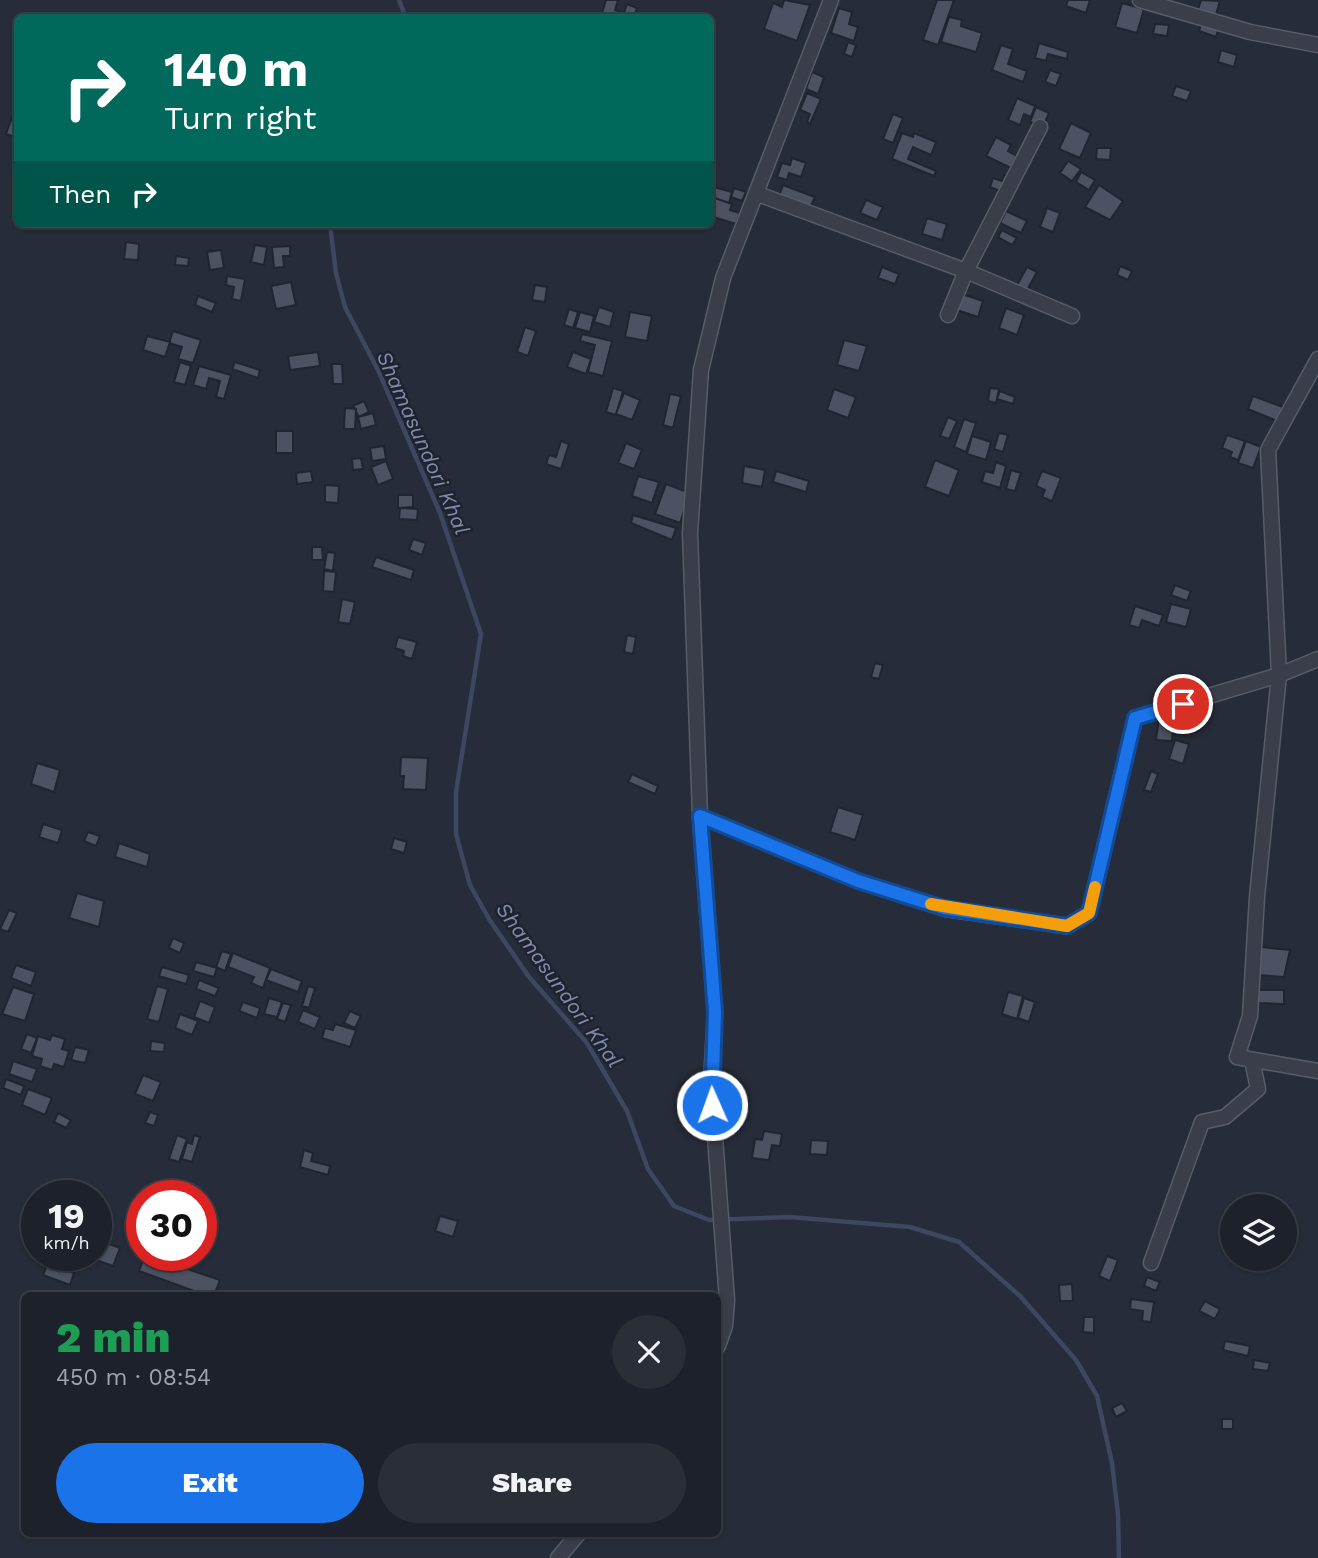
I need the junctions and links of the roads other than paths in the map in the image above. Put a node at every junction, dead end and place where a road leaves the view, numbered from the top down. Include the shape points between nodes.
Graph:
1 (831, 0) edge
2 (1140, 0) edge
3 (1318, 45) edge
4 (1040, 127) dead end
5 (758, 194) junction
6 (966, 271) junction
7 (948, 315) dead end
8 (1072, 316) dead end
9 (1318, 359) edge
10 (1318, 659) edge
11 (1279, 675) junction
12 (700, 816) junction
13 (1252, 1060) junction
14 (1318, 1071) edge
15 (1151, 1263) dead end
16 (721, 1337) edge
17 (576, 1537) edge
18 (558, 1558) edge

1 - 5 street
2 - 3 street via 1250,32
4 - 6 street
5 - 6 street
5 - 12 street via 723,278 701,370 690,533
6 - 7 street
6 - 8 street
9 - 11 street via 1268,450
10 - 11 street
11 - 12 street via 1135,718 1089,913 1067,926 944,908 858,881
11 - 13 street via 1250,1016 1237,1057
12 - 16 street via 715,1012 711,1082 727,1300
13 - 14 street
13 - 15 street via 1258,1088 1225,1117 1202,1122
17 - 18 street

